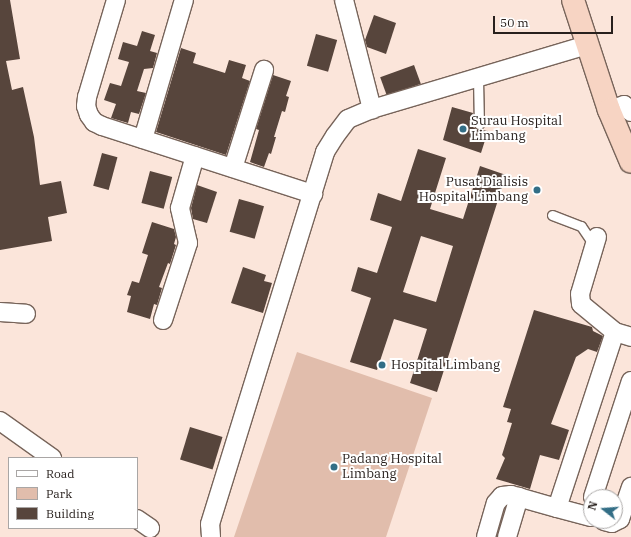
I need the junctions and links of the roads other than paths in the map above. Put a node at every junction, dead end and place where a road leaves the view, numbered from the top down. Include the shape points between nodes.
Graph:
1 (116, 0) edge
2 (184, 0) edge
3 (344, 0) edge
4 (573, 0) edge
5 (587, 45) junction
6 (264, 70) dead end
7 (478, 78) junction
8 (372, 109) junction
9 (609, 110) junction
10 (631, 112) edge
11 (478, 124) dead end
12 (143, 139) junction
13 (195, 156) junction
14 (631, 162) edge
15 (233, 168) junction
16 (313, 194) junction
17 (552, 214) dead end
18 (595, 241) joint
19 (0, 312) edge
20 (26, 314) dead end
21 (163, 320) dead end
22 (631, 322) edge
23 (623, 334) edge
24 (631, 381) edge
25 (0, 421) edge
26 (51, 457) edge
27 (631, 487) edge
28 (597, 489) edge
29 (519, 497) junction
30 (557, 508) junction
31 (623, 510) edge
32 (583, 513) edge
33 (211, 537) edge
34 (486, 537) edge
35 (507, 537) edge

1 - 12 street via 86,106 94,122
2 - 12 street
3 - 8 street
4 - 5 highway
5 - 7 street
5 - 9 highway
6 - 15 street
7 - 8 street
7 - 11 lane
8 - 16 street via 348,119 334,136 325,152
9 - 10 street via 624,105
9 - 14 highway
12 - 13 street
13 - 15 street
13 - 21 street via 180,208 188,243
15 - 16 street
16 - 33 street via 210,524
17 - 18 lane via 581,226
18 - 23 street via 579,299 584,307
19 - 20 street
22 - 23 street
23 - 30 street
24 - 28 street
25 - 26 street
27 - 31 street
29 - 30 street
29 - 34 street via 506,495 498,499
29 - 35 street
30 - 32 street

